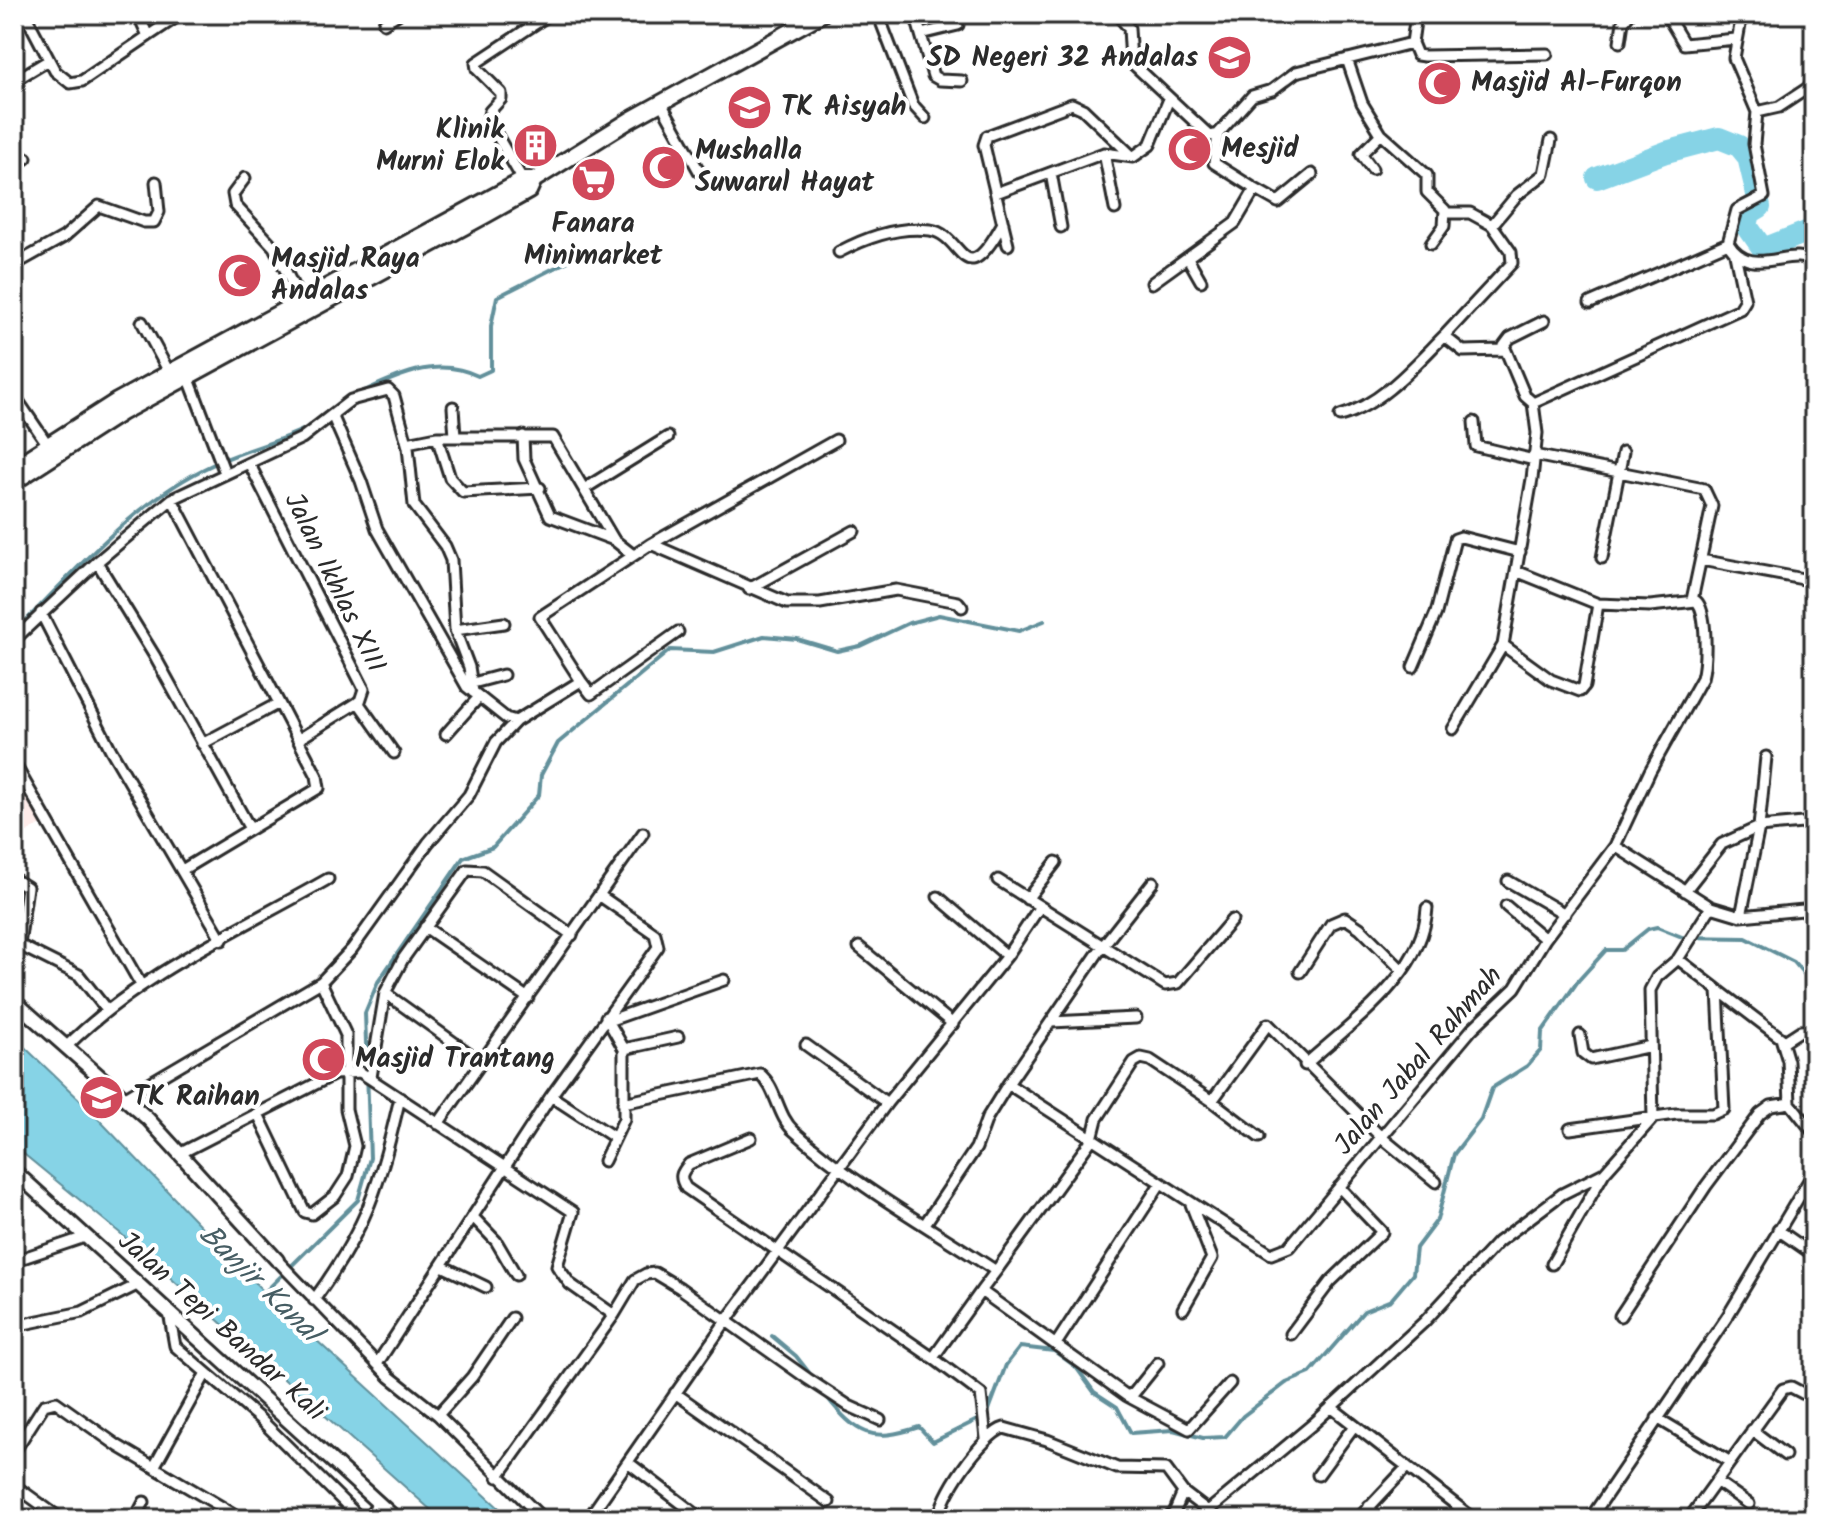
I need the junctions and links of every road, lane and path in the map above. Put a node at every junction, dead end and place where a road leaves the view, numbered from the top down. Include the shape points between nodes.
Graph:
1 (25, 14) edge
2 (138, 14) edge
3 (181, 14) edge
4 (398, 14) edge
5 (550, 14) edge
6 (790, 14) edge
7 (822, 14) edge
8 (878, 14) edge
9 (915, 14) edge
10 (1117, 14) edge
11 (1416, 14) edge
12 (1629, 14) edge
13 (1666, 14) edge
14 (1742, 14) edge
15 (384, 23) dead end
16 (958, 25) dead end
17 (797, 28) junction
18 (921, 34) junction
19 (148, 36) junction
20 (1736, 39) junction
21 (1620, 42) dead end
22 (1412, 43) junction
23 (1547, 54) dead end
24 (1347, 59) junction
25 (49, 60) junction
26 (14, 81) edge
27 (962, 81) dead end
28 (1814, 84) edge
29 (1169, 99) junction
30 (661, 103) junction
31 (1757, 112) junction
32 (925, 118) dead end
33 (1218, 134) junction
34 (1381, 134) junction
35 (1551, 140) dead end
36 (1104, 153) junction
37 (1133, 157) junction
38 (26, 158) dead end
39 (14, 166) edge
40 (1372, 169) dead end
41 (699, 171) dead end
42 (1051, 173) junction
43 (1312, 174) dead end
44 (245, 178) dead end
45 (156, 182) dead end
46 (529, 184) junction
47 (1255, 189) junction
48 (996, 193) junction
49 (1115, 209) dead end
50 (1446, 213) junction
51 (1003, 223) junction
52 (1492, 225) junction
53 (1061, 227) dead end
54 (1728, 243) junction
55 (1431, 244) dead end
56 (416, 245) junction
57 (1008, 245) dead end
58 (839, 252) dead end
59 (1735, 254) junction
60 (1189, 260) junction
61 (1813, 261) edge
62 (14, 265) edge
63 (1201, 281) dead end
64 (1152, 283) dead end
65 (300, 300) junction
66 (1590, 303) dead end
67 (1544, 321) dead end
68 (142, 322) dead end
69 (1444, 336) junction
70 (1504, 350) junction
71 (186, 370) junction
72 (169, 372) junction
73 (14, 395) edge
74 (1533, 403) junction
75 (453, 407) dead end
76 (332, 415) junction
77 (1340, 416) dead end
78 (1474, 422) dead end
79 (523, 436) junction
80 (437, 437) junction
81 (455, 437) junction
82 (668, 437) dead end
83 (836, 440) dead end
84 (407, 443) junction
85 (48, 445) junction
86 (1623, 452) dead end
87 (1534, 458) junction
88 (249, 463) junction
89 (223, 466) junction
90 (14, 467) edge
91 (1618, 473) junction
92 (14, 482) edge
93 (540, 488) junction
94 (584, 489) junction
95 (172, 499) junction
96 (854, 531) dead end
97 (614, 540) junction
98 (651, 544) junction
99 (1520, 552) junction
100 (633, 555) junction
101 (1602, 558) dead end
102 (1701, 560) junction
103 (97, 562) junction
104 (1516, 571) junction
105 (1814, 581) edge
106 (749, 589) junction
107 (1692, 600) junction
108 (1598, 604) junction
109 (962, 607) dead end
110 (41, 613) junction
111 (504, 623) dead end
112 (455, 630) junction
113 (678, 632) dead end
114 (14, 640) edge
115 (1503, 645) junction
116 (1413, 667) dead end
117 (503, 675) dead end
118 (581, 681) junction
119 (475, 691) junction
120 (358, 702) junction
121 (279, 703) junction
122 (516, 721) junction
123 (1453, 729) dead end
124 (446, 734) dead end
125 (299, 739) junction
126 (202, 744) junction
127 (394, 753) dead end
128 (1766, 757) dead end
129 (14, 763) edge
130 (1814, 822) edge
131 (249, 827) junction
132 (1759, 827) junction
133 (643, 833) dead end
134 (1615, 846) junction
135 (1056, 862) dead end
136 (182, 870) junction
137 (14, 879) edge
138 (328, 879) dead end
139 (998, 880) dead end
140 (1508, 881) dead end
141 (1153, 882) dead end
142 (1685, 891) junction
143 (599, 895) junction
144 (938, 897) dead end
145 (1027, 899) junction
146 (1506, 906) dead end
147 (1711, 907) junction
148 (1039, 908) junction
149 (1427, 908) dead end
150 (1814, 909) edge
151 (1565, 914) junction
152 (1741, 916) junction
153 (1232, 920) dead end
154 (425, 927) junction
155 (572, 935) junction
156 (1545, 939) junction
157 (222, 940) junction
158 (859, 947) dead end
159 (1102, 947) junction
160 (1007, 956) junction
161 (1678, 959) junction
162 (1402, 970) junction
163 (1300, 972) dead end
164 (724, 980) dead end
165 (321, 982) junction
166 (141, 985) junction
167 (1718, 990) junction
168 (385, 993) junction
169 (528, 998) junction
170 (14, 1001) edge
171 (106, 1009) junction
172 (1136, 1018) dead end
173 (607, 1019) junction
174 (1051, 1022) junction
175 (953, 1024) junction
176 (1814, 1030) edge
177 (1580, 1035) dead end
178 (678, 1037) dead end
179 (1783, 1042) junction
180 (806, 1045) dead end
181 (1651, 1046) junction
182 (66, 1047) junction
183 (624, 1049) junction
184 (481, 1062) junction
185 (1305, 1065) junction
186 (344, 1072) junction
187 (367, 1075) junction
188 (1008, 1084) junction
189 (551, 1096) junction
190 (124, 1098) junction
191 (400, 1098) junction
192 (1212, 1101) junction
193 (623, 1103) junction
194 (887, 1103) junction
195 (1790, 1103) junction
196 (258, 1114) junction
197 (1653, 1118) junction
198 (438, 1124) junction
199 (1570, 1129) dead end
200 (1814, 1133) edge
201 (1259, 1137) dead end
202 (1381, 1137) junction
203 (615, 1138) junction
204 (751, 1138) dead end
205 (1092, 1139) junction
206 (181, 1153) junction
207 (604, 1161) dead end
208 (505, 1166) junction
209 (840, 1170) junction
210 (14, 1171) edge
211 (1814, 1172) edge
212 (1604, 1173) junction
213 (1436, 1182) dead end
214 (1160, 1184) junction
215 (1339, 1187) junction
216 (1191, 1204) junction
217 (474, 1218) junction
218 (925, 1224) junction
219 (1778, 1230) junction
220 (85, 1237) junction
221 (777, 1254) junction
222 (1814, 1255) edge
223 (277, 1260) joint
224 (14, 1261) edge
225 (1552, 1264) dead end
226 (442, 1266) junction
227 (996, 1271) junction
228 (516, 1275) dead end
229 (137, 1285) junction
230 (486, 1287) dead end
231 (981, 1291) junction
232 (311, 1298) junction
233 (1183, 1309) dead end
234 (169, 1312) junction
235 (614, 1315) junction
236 (1620, 1316) dead end
237 (512, 1318) dead end
238 (726, 1321) junction
239 (14, 1326) edge
240 (1291, 1334) dead end
241 (1056, 1344) junction
242 (933, 1358) junction
243 (1158, 1363) dead end
244 (377, 1364) junction
245 (206, 1373) junction
246 (1230, 1383) dead end
247 (675, 1393) junction
248 (1127, 1396) junction
249 (1814, 1399) edge
250 (1331, 1407) junction
251 (438, 1415) junction
252 (1657, 1418) junction
253 (880, 1420) dead end
254 (1354, 1426) junction
255 (1752, 1430) junction
256 (986, 1433) junction
257 (14, 1452) edge
258 (1785, 1455) dead end
259 (1729, 1461) junction
260 (629, 1463) junction
261 (154, 1467) junction
262 (1407, 1467) junction
263 (1318, 1475) dead end
264 (498, 1477) junction
265 (1716, 1481) junction
266 (14, 1485) edge
267 (1183, 1492) junction
268 (144, 1502) dead end
269 (829, 1502) dead end
270 (378, 1503) junction
271 (1749, 1504) dead end
272 (1369, 1506) junction
273 (1208, 1515) edge
274 (61, 1519) edge
275 (135, 1519) edge
276 (242, 1519) edge
277 (361, 1519) edge
278 (368, 1519) edge
279 (396, 1519) edge
280 (543, 1519) edge
281 (588, 1519) edge
282 (702, 1519) edge
283 (940, 1519) edge
284 (1167, 1519) edge
285 (1358, 1519) edge
286 (1377, 1519) edge
287 (1474, 1519) edge
288 (1590, 1519) edge
289 (1689, 1519) edge

1 - 25 street
2 - 19 street
3 - 19 street
4 - 15 street
5 - 46 street via 476,63 501,93 488,120
6 - 17 street
7 - 17 main road
8 - 32 street via 913,105
9 - 18 street
10 - 29 street via 1129,28 1131,62
11 - 22 street
12 - 21 street
13 - 20 street via 1684,44
14 - 20 street
16 - 18 street
17 - 30 main road
18 - 27 street via 933,76
19 - 25 street via 76,83 60,77
20 - 31 street via 1737,70
22 - 23 street via 1417,55 1424,56
22 - 24 street
24 - 33 street via 1296,72 1272,90 1252,96
24 - 34 street via 1362,103
25 - 26 street
28 - 31 street via 1779,107
29 - 33 street via 1205,134
29 - 37 street via 1150,145
30 - 41 street
30 - 46 main road
31 - 54 street via 1754,144 1762,199 1737,210
33 - 47 street via 1214,163
34 - 40 street via 1361,154
34 - 50 street via 1427,175 1427,192
35 - 52 street via 1544,174
36 - 37 street
36 - 42 street
36 - 49 street
37 - 48 street via 1080,107 1061,106 987,136 984,145
38 - 39 street
42 - 48 street
42 - 53 street
43 - 47 street via 1278,202
44 - 65 street via 233,194 235,205 274,247
45 - 62 street via 159,212 154,222 99,206 64,237
46 - 56 main road
47 - 60 street via 1238,221
48 - 51 street
50 - 52 street via 1470,213
50 - 55 street
51 - 57 street
51 - 58 street via 987,252 977,257 965,257 936,232 925,230 878,235
52 - 69 street via 1511,252 1512,263
54 - 59 street
54 - 66 street
56 - 65 main road
56 - 71 main road
59 - 61 street via 1754,261
59 - 74 street via 1745,301 1740,309
60 - 63 street
60 - 64 street
65 - 71 main road
67 - 70 street via 1510,338
68 - 72 street
69 - 70 street via 1463,351
69 - 77 street via 1366,406
70 - 74 street
71 - 72 main road
71 - 89 street
71 - 92 main road
72 - 85 main road
73 - 85 street
74 - 87 street
75 - 81 street
76 - 84 street via 351,400 388,390
76 - 88 street via 302,438
76 - 119 street via 381,537
78 - 87 street via 1476,446
79 - 81 street
79 - 93 street via 524,459
79 - 94 street via 555,438
80 - 81 street
80 - 84 street
80 - 93 street via 450,478 463,492
82 - 94 street
83 - 98 street
84 - 112 street via 414,505 451,560
85 - 90 main road
86 - 91 street
87 - 91 street
87 - 99 street
88 - 89 street
88 - 120 street, Jalan Ikhlas XIII via 362,683 364,693
89 - 95 street
91 - 101 street
91 - 102 street via 1704,489 1712,506
93 - 97 street via 553,519
94 - 97 street
95 - 103 street
95 - 121 street
96 - 106 street
97 - 100 street
98 - 100 street
98 - 106 street
99 - 104 street
99 - 116 street via 1455,539 1436,613
100 - 118 street via 540,617
102 - 105 street
102 - 107 street
103 - 110 street
103 - 126 street
104 - 108 street
104 - 115 street
106 - 109 street via 797,604 896,590 959,602
107 - 108 street via 1650,606
107 - 134 street, Jalan Jabal Rahmah via 1702,608 1704,670
108 - 115 street via 1580,691 1551,680
110 - 114 street
110 - 136 street via 111,750
111 - 112 street
112 - 119 street
113 - 118 street via 591,694
115 - 123 street
117 - 119 street
118 - 122 street
119 - 122 street
119 - 124 street
120 - 125 street, Jalan Ikhlas XIII
120 - 127 street
121 - 125 street
121 - 126 street
122 - 165 street via 496,742 469,795
125 - 131 street via 319,788
126 - 131 street
128 - 132 street
129 - 166 street
130 - 132 street
131 - 136 street
132 - 142 street via 1722,844
132 - 152 street
133 - 143 street
134 - 142 street
134 - 151 street, Jalan Jabal Rahmah
135 - 145 street
136 - 157 street
137 - 171 street via 27,887 19,945 79,975
138 - 157 street
139 - 145 street
140 - 151 street
141 - 159 street
142 - 147 street
143 - 155 street
143 - 173 street via 659,942
144 - 160 street
145 - 148 street
146 - 156 street
147 - 152 street
147 - 161 street
148 - 159 street
148 - 160 street
149 - 162 street via 1426,927
150 - 152 street
151 - 156 street, Jalan Jabal Rahmah
153 - 159 street via 1174,985 1161,984
154 - 155 street via 462,874 472,869 483,871
154 - 168 street
154 - 169 street
155 - 169 street
156 - 202 street, Jalan Jabal Rahmah via 1511,993 1472,1029
157 - 166 street
158 - 175 street
159 - 174 street
160 - 175 street
161 - 167 street
161 - 181 street via 1650,990
162 - 163 street via 1345,918 1331,924
162 - 185 street
164 - 173 street via 644,1011
165 - 186 street via 346,1035
165 - 190 street
166 - 171 street
167 - 179 street
167 - 197 street via 1724,1109
168 - 184 street
168 - 187 street
169 - 184 street
170 - 182 street
171 - 182 street
172 - 174 street
173 - 183 street
173 - 189 street
174 - 188 street
175 - 194 street
176 - 179 street via 1800,1031
177 - 181 street via 1583,1053 1591,1059
178 - 183 street
179 - 195 street
180 - 194 street
181 - 197 street
182 - 190 street
183 - 193 street
184 - 198 street
185 - 192 street via 1268,1024
185 - 202 street
186 - 187 street
186 - 196 street
186 - 196 street via 355,1146 348,1176 335,1196 312,1214 294,1194
187 - 191 street
188 - 205 street, Jalan Jabal Rahmah
188 - 218 street via 976,1148
189 - 203 street
189 - 208 street
190 - 206 street
191 - 198 street
191 - 232 street via 370,1210 347,1255
192 - 201 street
192 - 205 street via 1141,1058 1097,1119
193 - 203 street via 623,1123
193 - 209 street via 760,1074 788,1126
194 - 209 street
195 - 200 street
195 - 236 street via 1760,1114
196 - 206 street
197 - 199 street
197 - 212 street
198 - 208 street
202 - 213 street
202 - 215 street, Jalan Jabal Rahmah
203 - 207 street
204 - 221 street via 689,1164 681,1180
205 - 214 street, Jalan Jabal Rahmah
205 - 227 street
206 - 223 street
208 - 217 street
208 - 235 street via 573,1212 557,1258 561,1276
209 - 218 street
209 - 221 street
210 - 220 street, Jalan Tepi Bandar Kali
211 - 219 street
212 - 225 street
212 - 250 street via 1562,1194 1498,1242 1424,1322
214 - 216 street, Jalan Jabal Rahmah
214 - 241 street
215 - 216 street, Jalan Jabal Rahmah via 1289,1247 1276,1255
215 - 240 street via 1382,1232 1330,1282
216 - 233 street via 1212,1258
217 - 226 street
217 - 228 street via 496,1241
218 - 227 street
219 - 222 street
219 - 252 street via 1727,1317
220 - 224 street
220 - 229 street, Jalan Tepi Bandar Kali
221 - 238 street
221 - 242 street
223 - 232 street
226 - 230 street
226 - 244 street
227 - 231 street
229 - 234 street, Jalan Tepi Bandar Kali
229 - 239 street via 82,1312
231 - 241 street
231 - 242 street
232 - 244 street
234 - 245 street via 175,1346
234 - 270 street, Jalan Tepi Bandar Kali
235 - 238 street via 635,1280 655,1273
235 - 264 street
237 - 251 street
238 - 247 street
238 - 253 street via 849,1406
241 - 248 street
242 - 256 street via 981,1394
243 - 248 street
244 - 251 street
245 - 261 street
245 - 277 street
246 - 248 street via 1189,1429
247 - 260 street
247 - 269 street
249 - 255 street via 1791,1387 1783,1389
250 - 254 street
250 - 273 street
251 - 264 street
252 - 259 street
252 - 288 street
254 - 262 street
254 - 263 street
255 - 258 street
255 - 259 street
256 - 267 street via 1004,1428 1117,1468 1161,1468
256 - 283 street via 941,1501
257 - 261 street via 44,1405 56,1402
259 - 265 street
260 - 281 street
260 - 282 street
261 - 276 street
262 - 272 street
262 - 287 street
264 - 280 street
265 - 271 street
265 - 289 street
266 - 274 street
267 - 273 street
267 - 284 street
268 - 275 street
270 - 278 street
270 - 279 street, Jalan Tepi Bandar Kali
272 - 285 street
272 - 286 street

